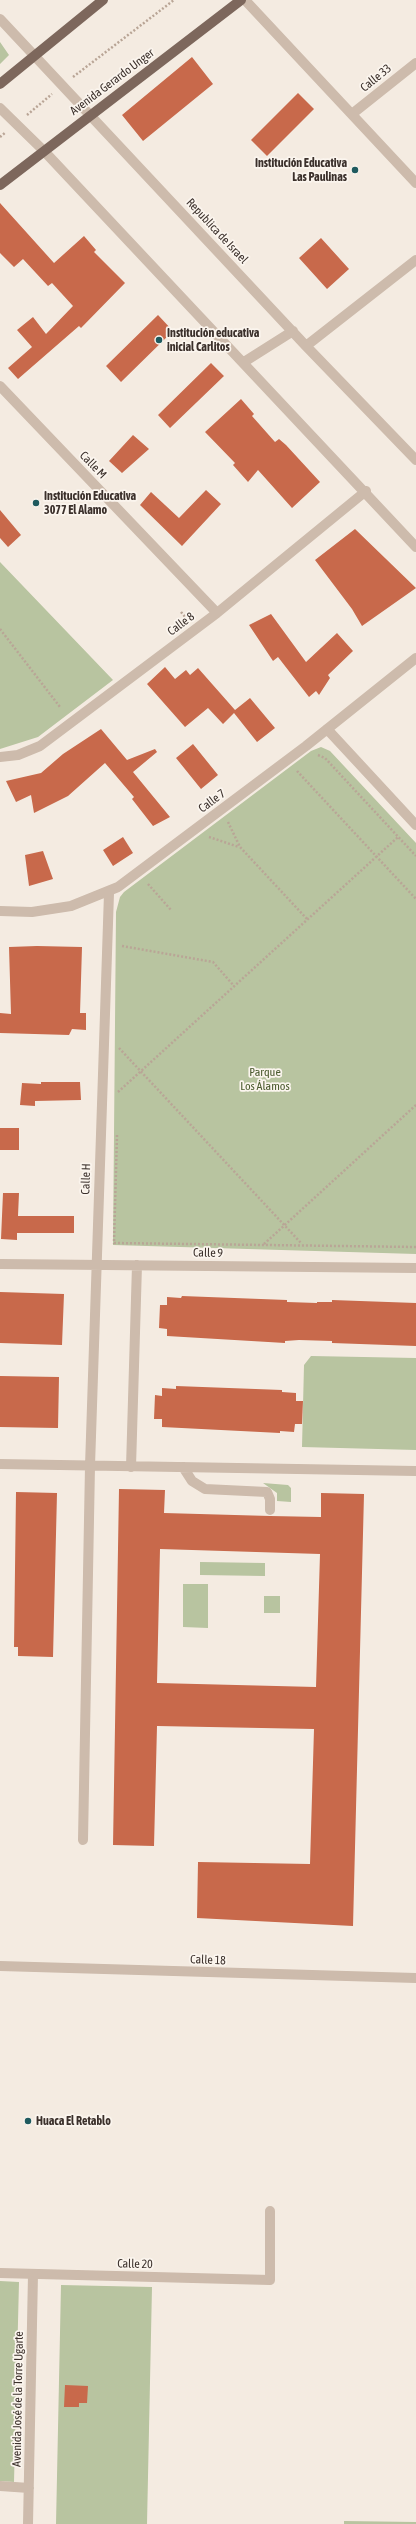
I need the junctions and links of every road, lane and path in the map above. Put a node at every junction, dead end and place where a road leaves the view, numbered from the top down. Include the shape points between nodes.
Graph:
1 (103, 0) edge
2 (174, 0) edge
3 (241, 0) edge
4 (245, 0) edge
5 (0, 19) edge
6 (35, 55) junction
7 (416, 63) edge
8 (0, 84) edge
9 (63, 85) junction
10 (0, 108) edge
11 (91, 114) junction
12 (352, 114) junction
13 (16, 124) junction
14 (44, 151) junction
15 (416, 183) edge
16 (0, 185) edge
17 (416, 260) edge
18 (293, 331) junction
19 (306, 346) junction
20 (244, 362) junction
21 (0, 386) edge
22 (416, 459) edge
23 (366, 491) junction
24 (416, 547) edge
25 (217, 613) junction
26 (0, 630) edge
27 (416, 658) edge
28 (60, 707) dead end
29 (328, 729) junction
30 (313, 755) dead end
31 (0, 757) edge
32 (290, 774) dead end
33 (234, 817) dead end
34 (228, 822) junction
35 (416, 825) edge
36 (222, 827) dead end
37 (216, 832) dead end
38 (209, 837) junction
39 (398, 837) junction
40 (203, 841) dead end
41 (240, 847) junction
42 (376, 856) junction
43 (416, 856) edge
44 (154, 880) dead end
45 (148, 884) junction
46 (142, 888) dead end
47 (109, 893) junction
48 (416, 899) edge
49 (171, 910) dead end
50 (0, 911) edge
51 (307, 919) junction
52 (122, 946) dead end
53 (234, 986) junction
54 (120, 1048) dead end
55 (141, 1071) junction
56 (118, 1092) dead end
57 (416, 1105) edge
58 (284, 1225) junction
59 (114, 1243) dead end
60 (264, 1244) junction
61 (302, 1244) junction
62 (416, 1247) edge
63 (0, 1264) edge
64 (96, 1265) junction
65 (137, 1265) junction
66 (416, 1268) edge
67 (0, 1464) edge
68 (90, 1466) junction
69 (131, 1467) junction
70 (183, 1467) junction
71 (416, 1471) edge
72 (270, 1510) dead end
73 (83, 1840) dead end
74 (0, 1966) edge
75 (416, 1978) edge
76 (270, 2211) dead end
77 (0, 2273) edge
78 (33, 2274) junction
79 (0, 2486) edge
80 (29, 2488) junction
81 (28, 2524) edge

1 - 6 main road
2 - 9 path
3 - 11 main road, Avenida Gerardo Unger
4 - 12 street
5 - 6 street, Republica de Israel
6 - 8 main road
6 - 9 street, Republica de Israel
7 - 12 street, Calle 33
9 - 11 street, Republica de Israel
9 - 13 path
10 - 13 street
11 - 14 main road, Avenida Gerardo Unger
11 - 18 street, Republica de Israel
12 - 15 street
13 - 14 street
14 - 16 main road, Avenida Gerardo Unger
14 - 20 street
17 - 19 street
18 - 19 street, Republica de Israel
18 - 20 street
19 - 22 street, Republica de Israel
20 - 23 street
21 - 25 street, Calle M
23 - 24 street
23 - 25 street, Calle 8
25 - 31 street, Calle 8 via 40,746 18,755
26 - 28 path
27 - 29 street, Calle 7
29 - 35 street
29 - 47 street, Calle 7
30 - 39 path via 325,758
32 - 42 path via 296,769
33 - 34 path
34 - 36 path
34 - 41 path
37 - 38 path
38 - 40 path
38 - 41 path
39 - 42 path
39 - 43 path
41 - 51 path
42 - 48 path
42 - 51 path
44 - 45 path
45 - 46 path
45 - 49 path
47 - 50 street, Calle 7 via 71,906 32,912
47 - 64 street, Calle H
51 - 53 path
52 - 53 path via 213,962
53 - 55 path
54 - 55 path
55 - 56 path
55 - 58 path
57 - 58 path
58 - 60 path
58 - 61 path
59 - 60 path
60 - 61 path
61 - 62 path
63 - 64 street, Calle 9
64 - 65 street, Calle 9
64 - 68 street, Calle H
65 - 66 street, Calle 9
65 - 69 street
67 - 68 street
68 - 69 street
68 - 73 street, Calle H
69 - 70 street
70 - 71 street
70 - 72 street via 192,1481 205,1489 267,1492
74 - 75 street, Calle 18
76 - 78 street, Calle 20 via 270,2280
77 - 78 street, Calle 20
78 - 80 street, Avenida José de la Torre Ugarte
79 - 80 street
80 - 81 street, Avenida José de la Torre Ugarte

